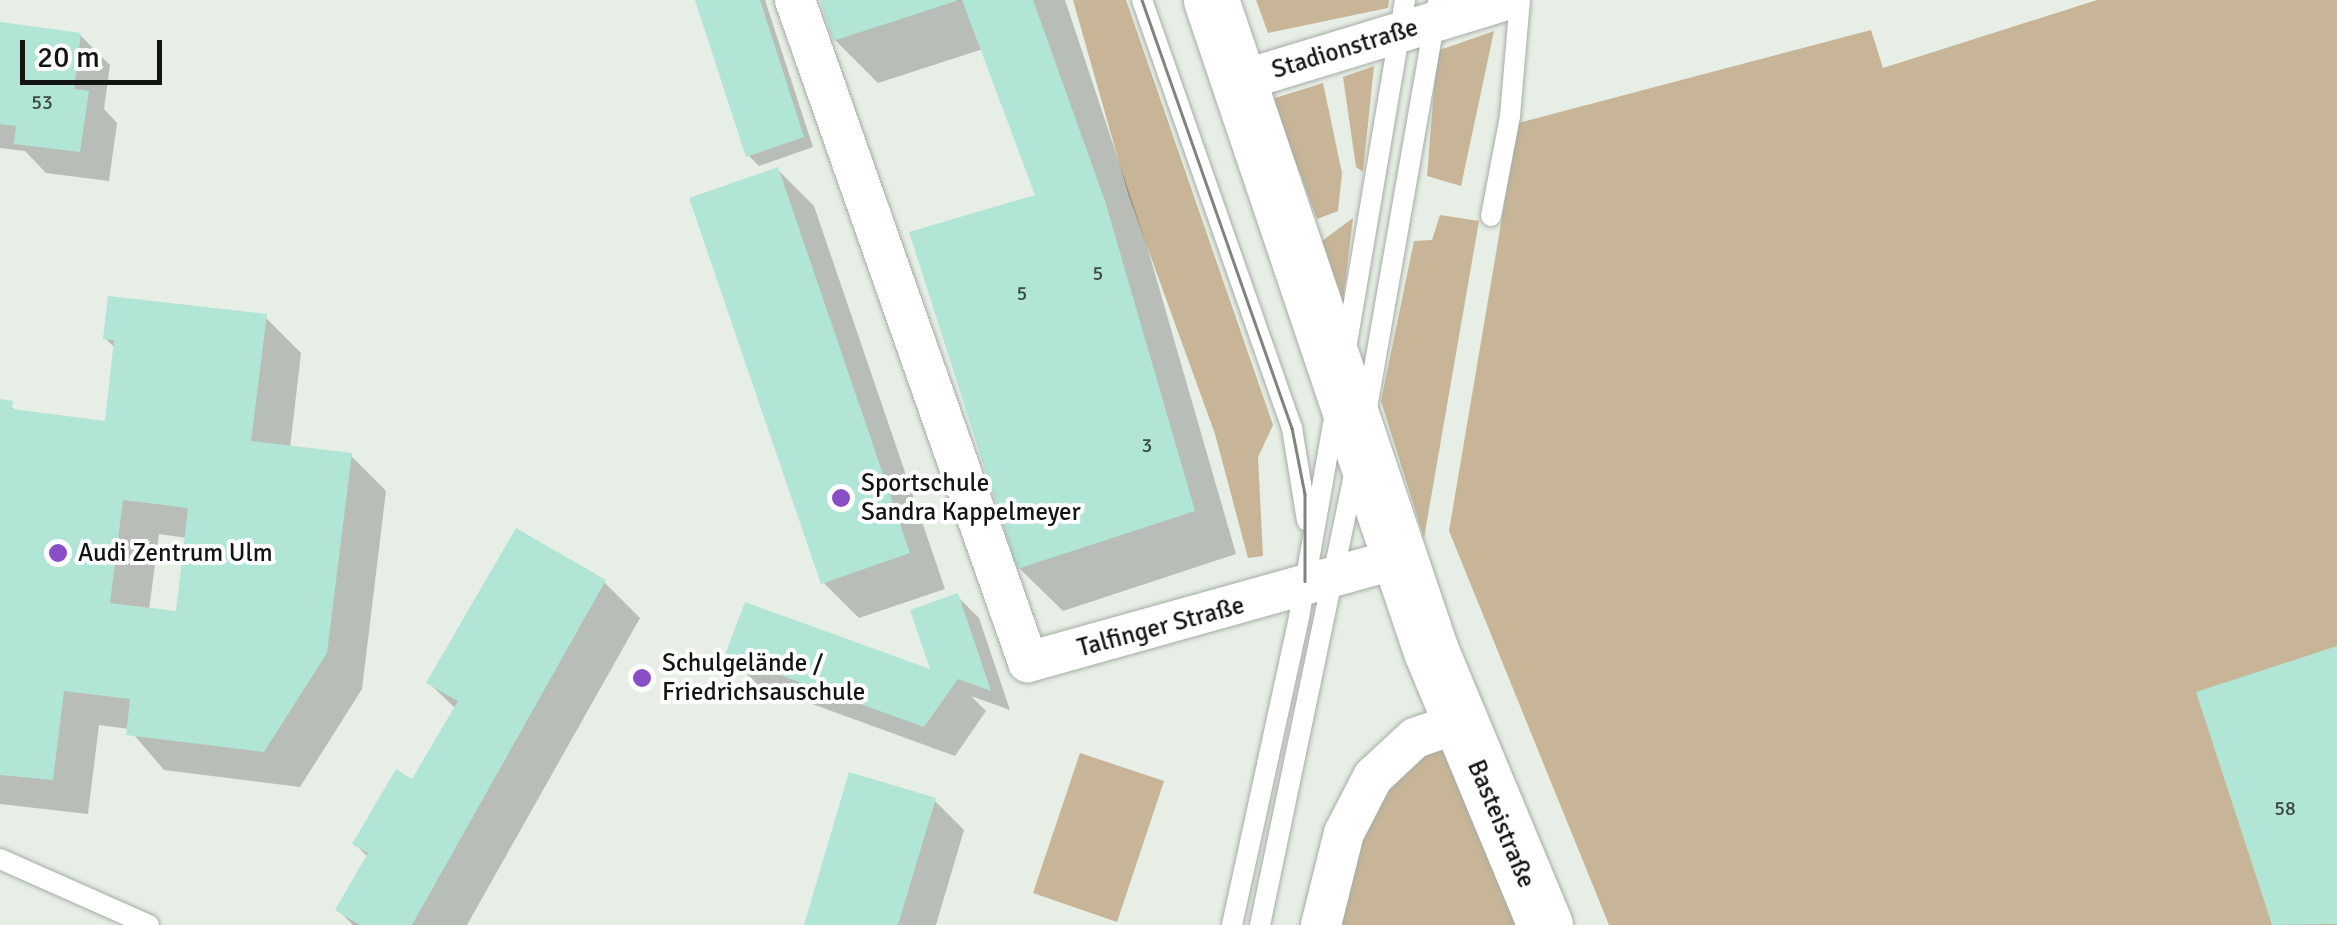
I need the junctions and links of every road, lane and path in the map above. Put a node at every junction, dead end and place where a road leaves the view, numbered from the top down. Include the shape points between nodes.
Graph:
1 (795, 0) edge
2 (1142, 0) edge
3 (1210, 0) edge
4 (1508, 0) edge
5 (1520, 0) edge
6 (1419, 14) edge
7 (1240, 81) junction
8 (1491, 216) dead end
9 (1341, 375) junction
10 (1362, 440) junction
11 (1401, 558) junction
12 (1315, 582) junction
13 (1458, 722) junction
14 (0, 859) edge
15 (149, 925) edge
16 (1232, 925) edge
17 (1260, 925) edge
18 (1320, 925) edge
19 (1545, 925) edge

1 - 12 street, Talfinger Straße via 1028,662
2 - 12 lane via 1296,440
3 - 7 street
4 - 6 street, Stadionstraße
5 - 8 lane via 1510,116
6 - 7 street, Stadionstraße
6 - 9 lane
6 - 10 lane
7 - 9 street
9 - 10 street
9 - 12 lane
10 - 11 street
10 - 12 lane
11 - 12 street, Talfinger Straße
11 - 13 street, Basteistraße
12 - 16 lane
12 - 17 lane
13 - 18 street via 1416,738 1373,777 1344,833
13 - 19 street, Basteistraße
14 - 15 lane

